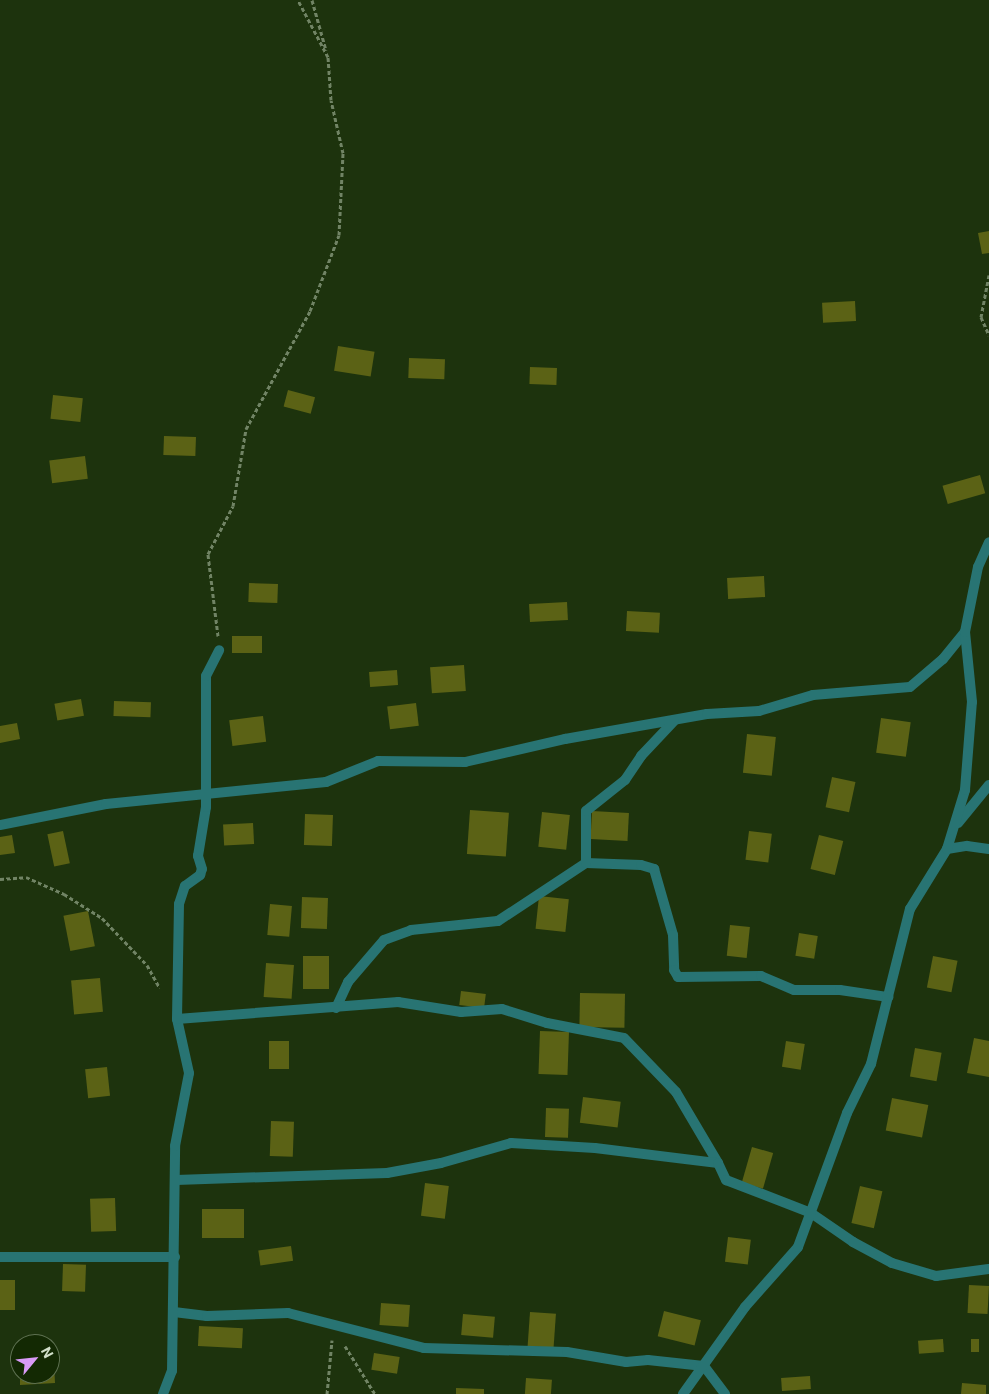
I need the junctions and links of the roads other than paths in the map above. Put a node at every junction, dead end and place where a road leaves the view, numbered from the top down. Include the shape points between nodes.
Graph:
1 (989, 542) edge
2 (965, 632) junction
3 (219, 650) road end
4 (674, 721) junction
5 (989, 785) edge
6 (206, 794) junction
7 (0, 824) edge
8 (954, 828) junction
9 (947, 850) junction
10 (989, 850) edge
11 (586, 863) junction
12 (888, 997) junction
13 (336, 1008) junction
14 (177, 1019) junction
15 (718, 1163) junction
16 (176, 1180) junction
17 (811, 1213) junction
18 (0, 1257) edge
19 (175, 1257) junction
20 (989, 1269) edge
21 (174, 1312) junction
22 (704, 1366) junction
23 (163, 1394) edge
24 (682, 1394) edge
25 (725, 1394) edge

1 - 2 street via 978,567
2 - 4 street via 943,659 910,687 837,692 759,711 732,710
2 - 8 street via 972,702 971,735 965,790
3 - 6 street via 206,676
4 - 6 street via 565,739 464,762 378,761 326,782
4 - 11 street via 641,756 625,780 586,811
5 - 8 street
6 - 7 street via 106,804
6 - 14 street via 198,848 202,869 196,879 185,886 179,904
8 - 9 street
9 - 10 street via 966,846
9 - 12 street via 910,910
11 - 12 street via 640,865 654,869 673,935 674,970 678,977 761,976 794,990 840,990
11 - 13 street via 498,921 420,929 384,940 348,982
12 - 17 street via 871,1064 847,1112
13 - 14 street via 306,1007 210,1019
13 - 15 street via 398,1002 461,1012 502,1009 547,1023 624,1038 676,1092
14 - 16 street via 189,1073 175,1146
15 - 16 street via 595,1148 511,1143 441,1163 386,1173
15 - 17 street via 726,1180
16 - 19 street
17 - 20 street via 853,1242 892,1263 936,1276
17 - 22 street via 798,1247 745,1307
18 - 19 street
19 - 21 street
21 - 22 street via 207,1316 288,1313 424,1348 567,1352 626,1362 648,1360
21 - 23 street via 172,1371
22 - 24 street
22 - 25 street

